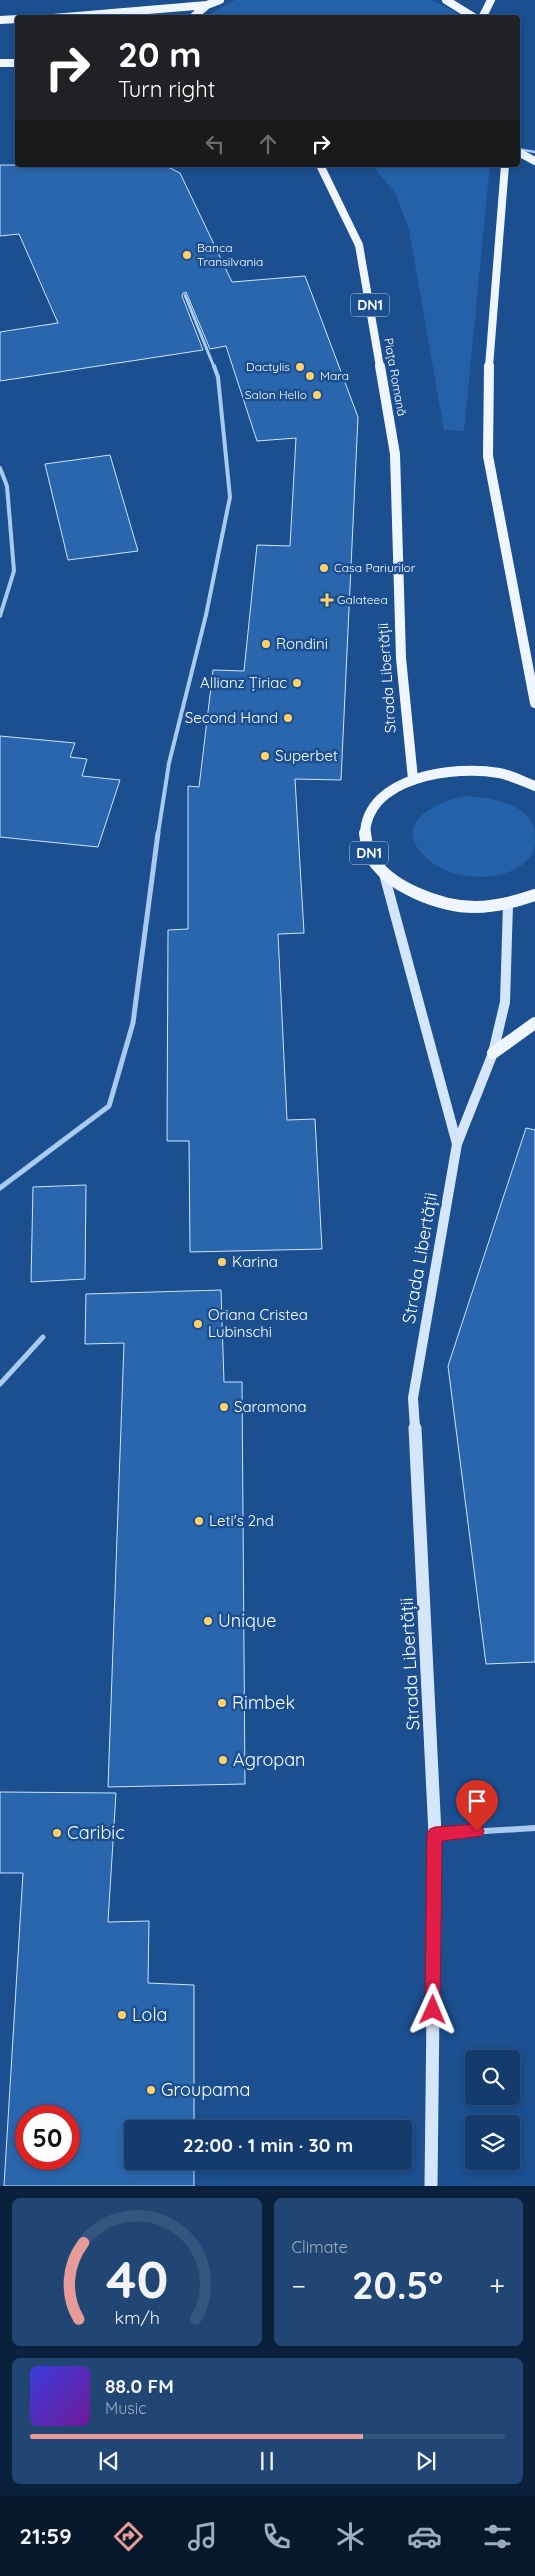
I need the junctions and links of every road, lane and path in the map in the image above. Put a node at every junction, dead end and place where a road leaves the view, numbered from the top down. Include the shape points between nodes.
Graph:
1 (220, 0) edge
2 (446, 0) edge
3 (490, 0) edge
4 (207, 5) junction
5 (89, 15) edge
6 (195, 15) edge
7 (471, 15) edge
8 (483, 15) edge
9 (15, 19) edge
10 (0, 20) edge
11 (0, 63) edge
12 (15, 63) edge
13 (520, 151) edge
14 (520, 152) edge
15 (535, 152) edge
16 (535, 161) edge
17 (321, 167) edge
18 (506, 167) edge
19 (185, 295) dead end
20 (395, 454) joint
21 (0, 468) edge
22 (0, 616) edge
23 (535, 703) edge
24 (413, 779) junction
25 (535, 786) edge
26 (384, 874) junction
27 (530, 897) edge
28 (508, 904) junction
29 (535, 906) edge
30 (535, 1023) edge
31 (493, 1053) junction
32 (457, 1144) junction
33 (0, 1188) edge
34 (43, 1337) dead end
35 (0, 1384) edge
36 (535, 1828) edge
37 (435, 1834) junction
38 (431, 2186) edge

1 - 4 main road
2 - 7 main road
3 - 8 main road
4 - 5 main road
4 - 6 main road
9 - 10 main road
11 - 12 main road
13 - 15 lane
14 - 16 main road
17 - 20 main road, Piața Romană / DN1 via 359,245
18 - 23 main road via 488,381 488,456
19 - 33 street via 218,377 230,497 161,808 133,1023 109,1106
20 - 24 main road, Strada Libertății / DN1 via 400,658
21 - 22 street via 8,486 14,572
24 - 25 main road, DN1 via 455,770 500,774
24 - 26 main road, DN1 via 388,793 371,811 365,832 369,854
26 - 28 main road, DN1 via 423,898 474,907
26 - 32 main road, Strada Libertății / DN1
27 - 28 main road, DN1
27 - 29 main road
28 - 31 main road, Strada Libertății / DN1 via 505,1002
30 - 31 main road
31 - 32 main road, Strada Libertății / DN1
32 - 37 main road, Strada Libertății / DN1 via 413,1398
34 - 35 street
36 - 37 street
37 - 38 main road, Strada Libertății / DN1

